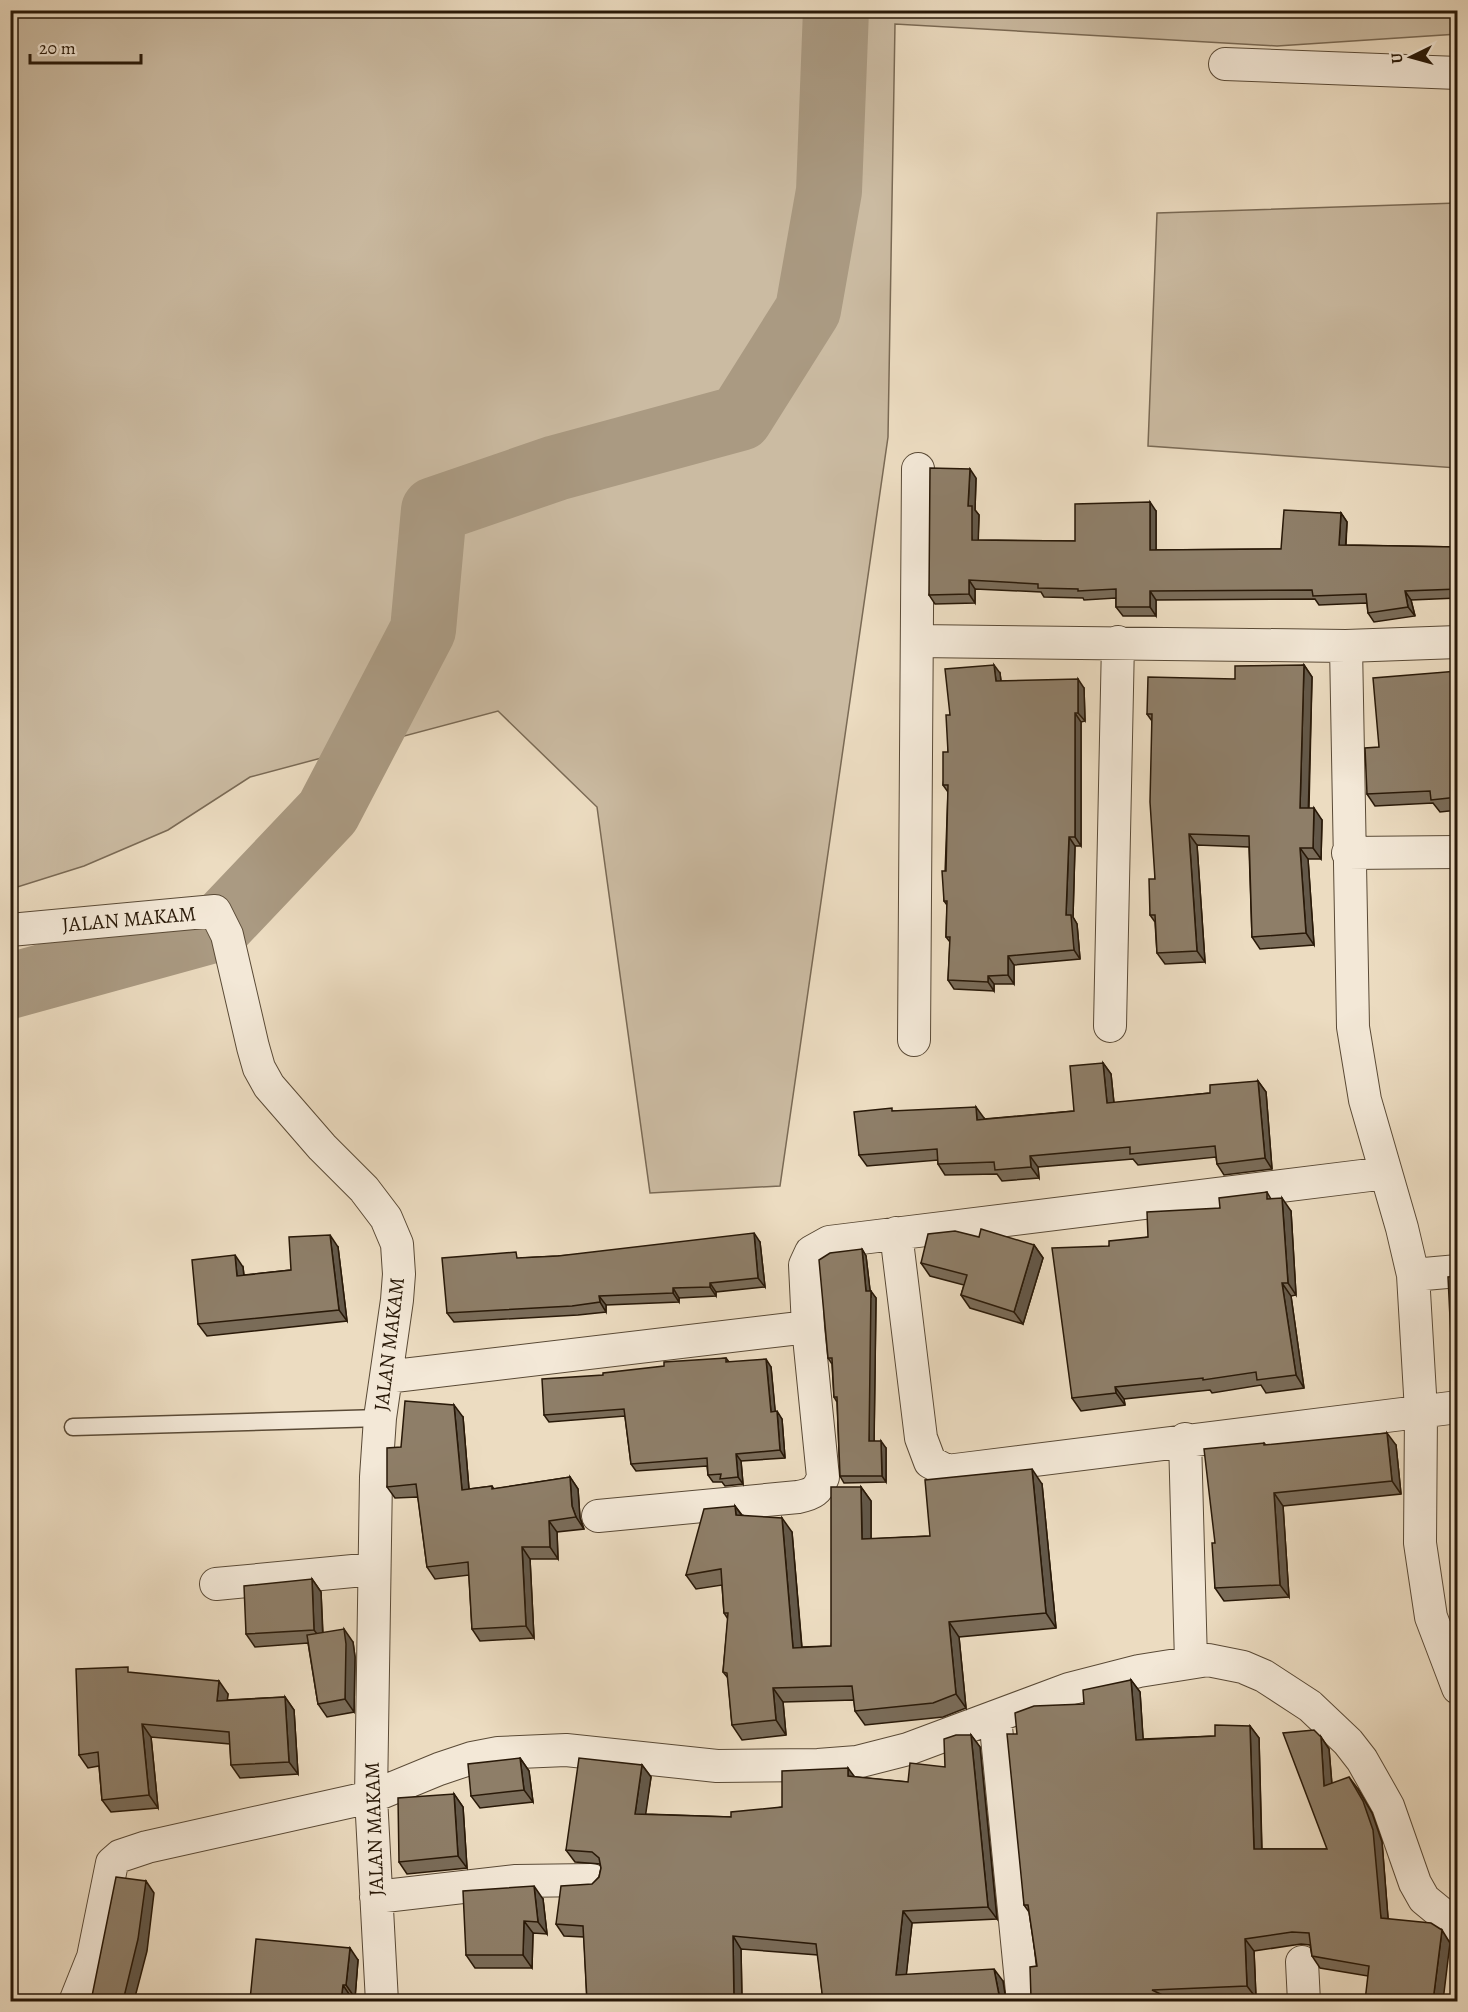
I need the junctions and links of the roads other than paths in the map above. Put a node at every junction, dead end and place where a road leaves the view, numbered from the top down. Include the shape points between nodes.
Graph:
1 (1225, 64) dead end
2 (1458, 73) edge
3 (918, 469) dead end
4 (918, 641) junction
5 (1118, 642) junction
6 (1458, 642) edge
7 (1346, 646) junction
8 (1458, 852) edge
9 (1348, 853) junction
10 (10, 930) edge
11 (1110, 1026) dead end
12 (914, 1040) dead end
13 (1386, 1173) junction
14 (896, 1233) junction
15 (1458, 1271) edge
16 (1413, 1275) junction
17 (808, 1327) junction
18 (386, 1377) junction
19 (1458, 1407) edge
20 (1421, 1411) junction
21 (380, 1418) junction
22 (73, 1426) dead end
23 (1185, 1439) junction
24 (598, 1516) dead end
25 (374, 1569) junction
26 (216, 1584) dead end
27 (1191, 1662) junction
28 (1458, 1688) edge
29 (995, 1717) junction
30 (371, 1797) junction
31 (592, 1880) edge
32 (376, 1897) junction
33 (1458, 1927) edge
34 (1302, 1962) dead end
35 (75, 2001) edge
36 (382, 2001) edge
37 (1023, 2001) edge
38 (1304, 2001) edge

1 - 2 street
3 - 4 street
4 - 5 street
4 - 12 street
5 - 7 street
5 - 11 street
6 - 7 street
7 - 9 street
8 - 9 street
9 - 13 street via 1354,1037 1365,1100
10 - 18 street, JALAN MAKAM via 221,923 253,1047 269,1086 364,1189 386,1218 397,1245 397,1300
13 - 14 street
13 - 16 street
14 - 17 street via 829,1242 811,1252 805,1265
14 - 23 street via 921,1438 930,1462 947,1471 966,1471
15 - 16 street
16 - 20 street
17 - 18 street
17 - 24 street via 823,1477 819,1488 798,1497
18 - 21 street, JALAN MAKAM
19 - 20 street
20 - 23 street
20 - 28 street via 1420,1544 1436,1637
21 - 22 lane
21 - 25 street, JALAN MAKAM
23 - 27 street
25 - 26 street
25 - 30 street, JALAN MAKAM
27 - 29 street via 1104,1679 1031,1701
27 - 33 street via 1225,1661 1264,1676 1310,1706 1348,1742 1388,1806 1424,1899
29 - 30 street via 908,1749 857,1762 717,1766 534,1750 472,1758
29 - 37 street
30 - 32 street, JALAN MAKAM
30 - 35 street via 120,1856 111,1863 93,1957
31 - 32 street via 516,1881
32 - 36 street, JALAN MAKAM
34 - 38 street

